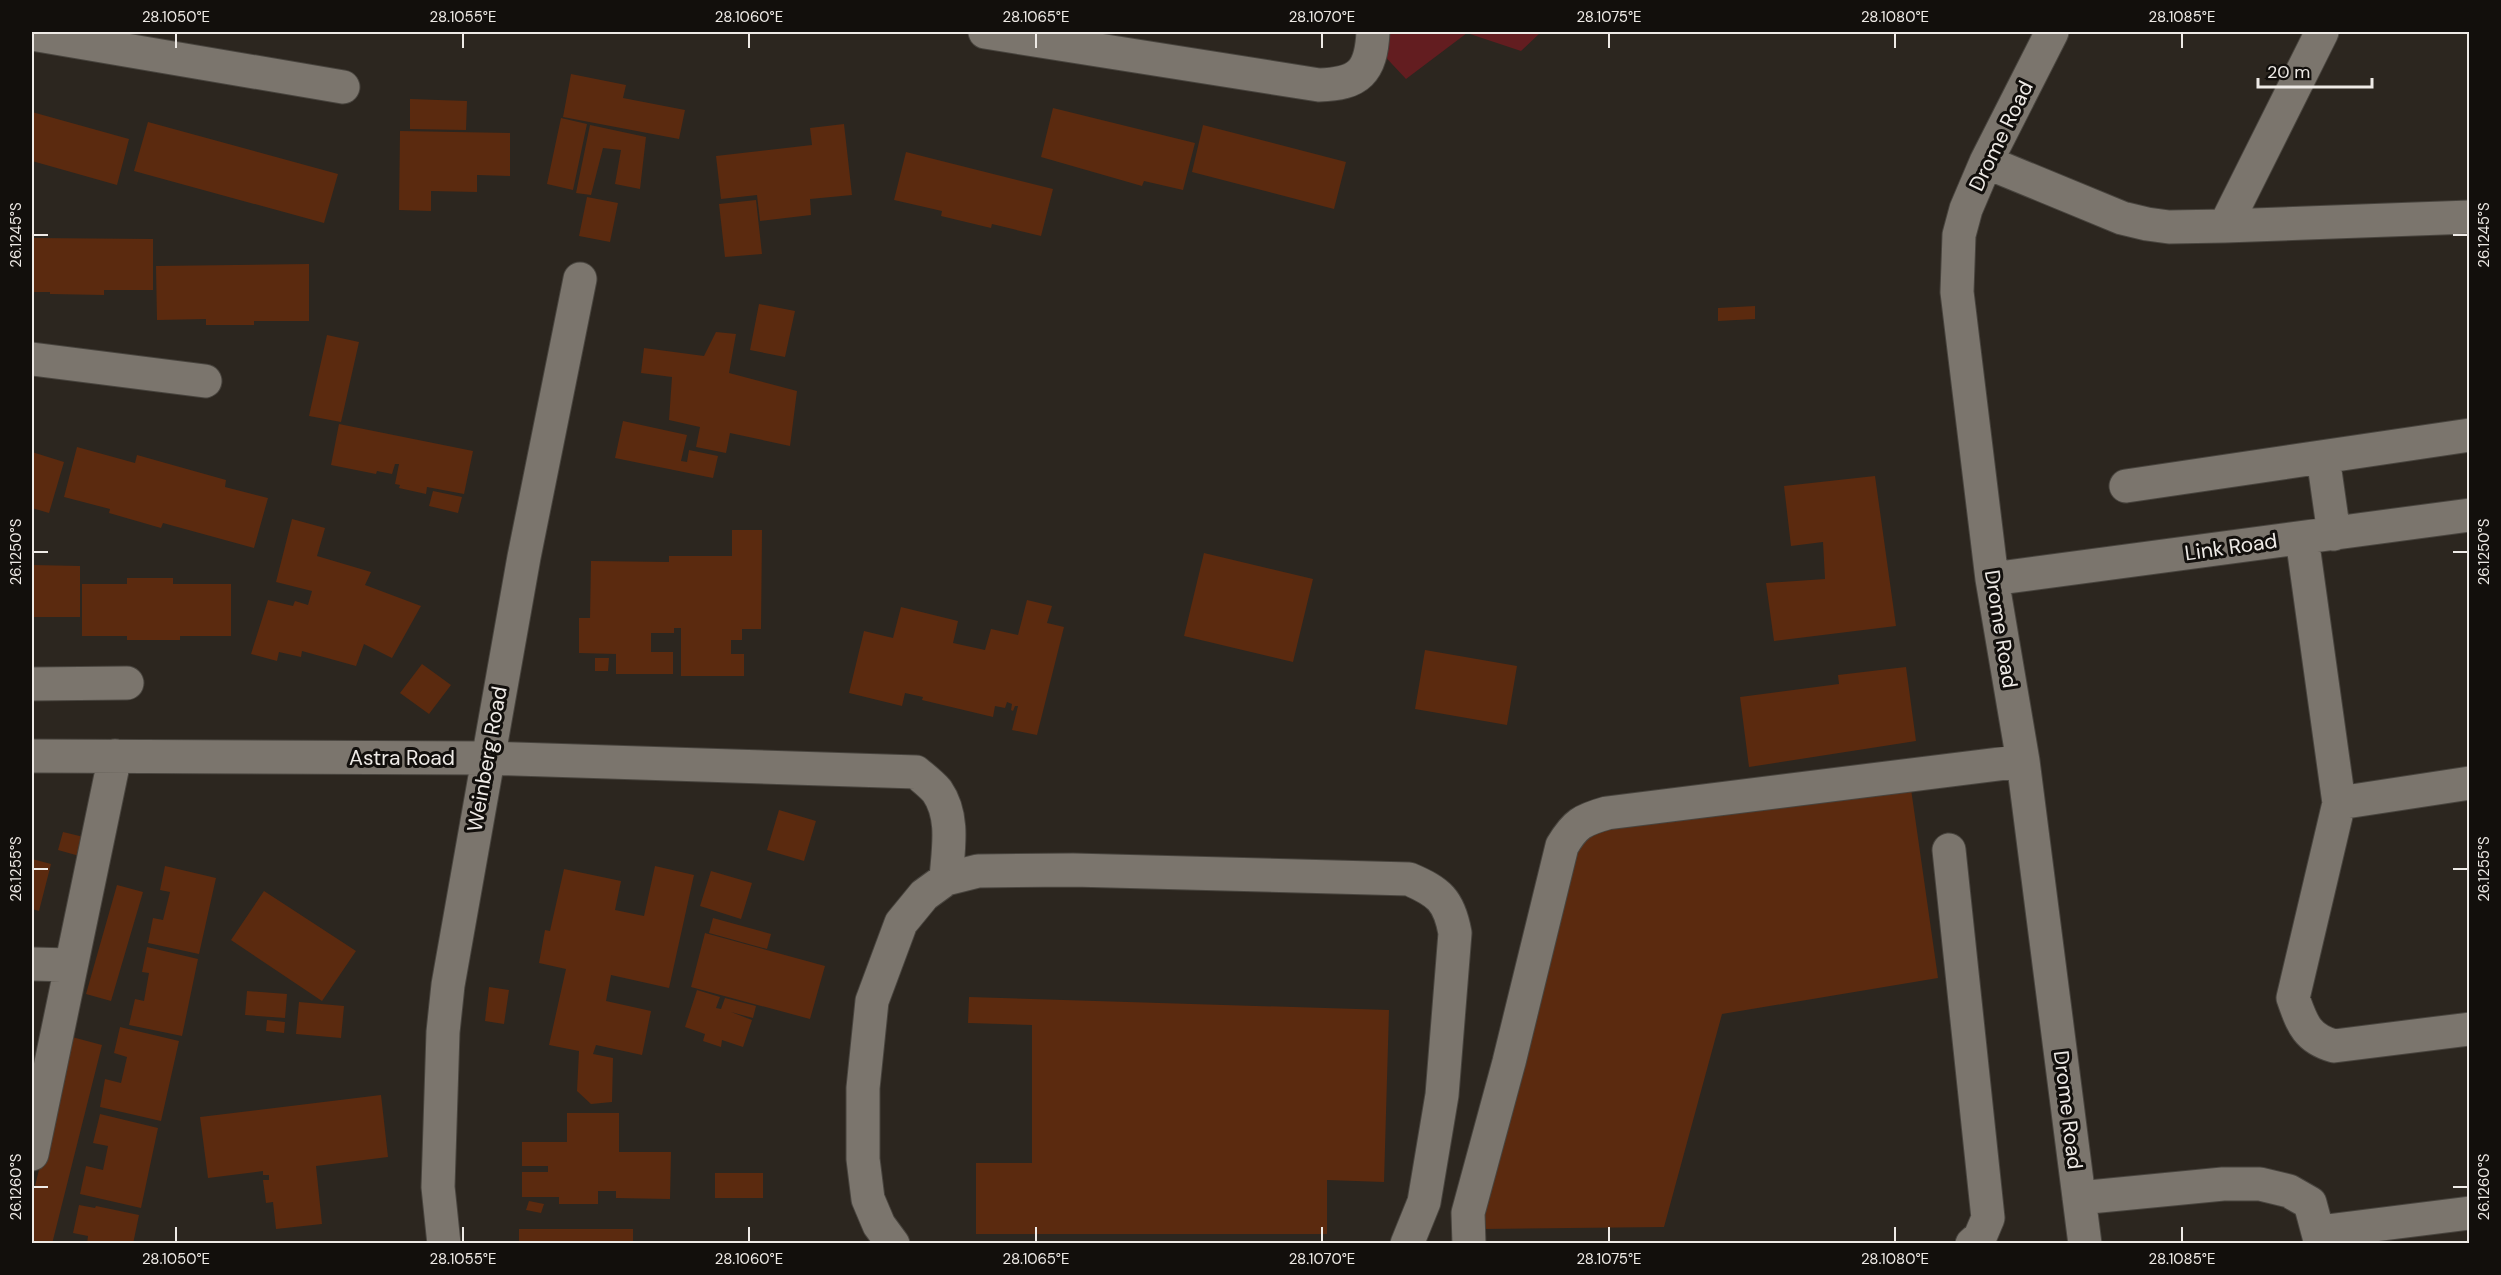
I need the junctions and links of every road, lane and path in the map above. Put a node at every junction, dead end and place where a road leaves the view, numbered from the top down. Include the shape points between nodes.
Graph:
1 (985, 32) edge
2 (1373, 32) edge
3 (2052, 32) edge
4 (2322, 32) edge
5 (32, 34) edge
6 (343, 87) dead end
7 (1986, 162) junction
8 (2469, 217) edge
9 (2225, 226) junction
10 (580, 279) dead end
11 (32, 359) edge
12 (205, 381) dead end
13 (2469, 435) edge
14 (2323, 457) junction
15 (2126, 486) dead end
16 (2469, 515) edge
17 (2334, 534) junction
18 (2302, 538) junction
19 (1992, 579) junction
20 (127, 683) dead end
21 (32, 684) edge
22 (32, 756) edge
23 (114, 756) junction
24 (486, 758) junction
25 (2022, 761) junction
26 (2469, 783) edge
27 (2339, 803) junction
28 (1949, 850) dead end
29 (946, 879) junction
30 (32, 964) edge
31 (71, 965) junction
32 (2469, 1029) edge
33 (32, 1154) edge
34 (2079, 1198) junction
35 (2469, 1213) edge
36 (2320, 1238) edge
37 (444, 1244) edge
38 (893, 1244) edge
39 (1407, 1244) edge
40 (1469, 1244) edge
41 (1972, 1244) edge
42 (2085, 1244) edge

1 - 2 street via 1319,85 1356,78 1370,58
3 - 7 street, Drome Road
4 - 9 street
5 - 6 street
7 - 9 street via 2122,218 2169,227
7 - 19 street, Drome Road via 1959,235 1957,292
8 - 9 street
10 - 24 street, Weinberg Road
11 - 12 street
13 - 14 street
14 - 15 street
14 - 17 street
16 - 17 street, Link Road
17 - 18 street, Link Road
18 - 19 street, Link Road
18 - 27 street
19 - 25 street, Drome Road
20 - 21 street
22 - 23 street, Astra Road
23 - 24 street, Astra Road
23 - 31 street
24 - 29 street, Astra Road via 916,772 936,791 946,810
24 - 37 street, Weinberg Road via 443,1032 438,1187
25 - 34 street, Drome Road
25 - 40 street via 1607,813 1573,827 1562,846 1468,1213
26 - 27 street
27 - 32 street via 2293,998 2303,1024 2317,1041 2334,1046
28 - 41 street via 1988,1218 1980,1237
29 - 38 street via 924,895 901,923 872,1001 863,1088 863,1159 868,1199 879,1225
29 - 39 street via 978,871 1072,870 1409,879 1431,888 1451,914 1455,933 1442,1095 1424,1202
30 - 31 street
31 - 33 street
34 - 36 street via 2260,1184 2289,1191 2310,1203
34 - 42 street, Drome Road
35 - 36 street

